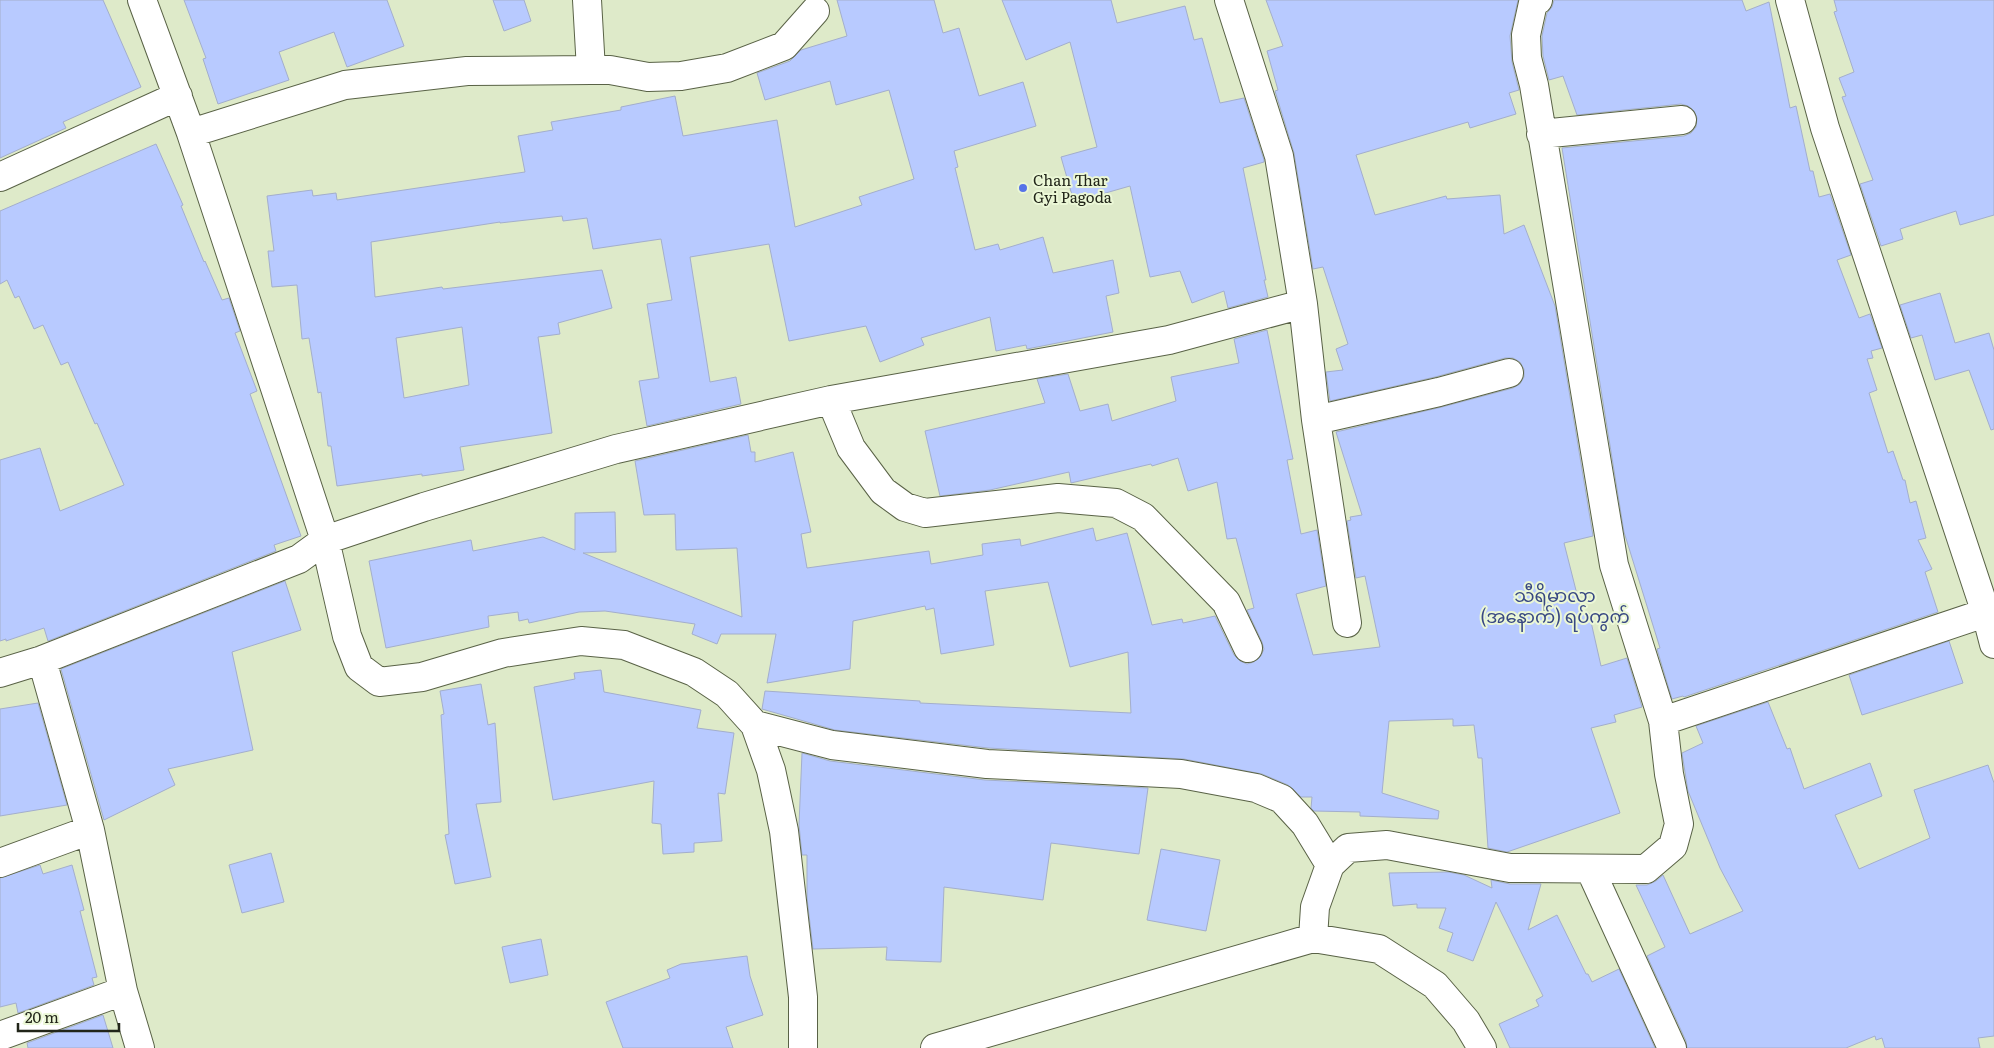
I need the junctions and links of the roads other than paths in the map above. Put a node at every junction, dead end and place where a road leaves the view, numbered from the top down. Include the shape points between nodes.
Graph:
1 (142, 0) edge
2 (587, 0) edge
3 (1230, 0) edge
4 (1538, 0) edge
5 (1790, 0) edge
6 (815, 11) dead end
7 (591, 70) junction
8 (178, 96) junction
9 (1682, 120) dead end
10 (191, 133) junction
11 (1542, 134) junction
12 (0, 177) edge
13 (1303, 304) junction
14 (1509, 373) dead end
15 (831, 400) junction
16 (1316, 420) junction
17 (325, 540) junction
18 (1990, 611) edge
19 (1347, 623) dead end
20 (1994, 644) edge
21 (1248, 648) dead end
22 (42, 660) junction
23 (0, 673) edge
24 (1663, 721) junction
25 (755, 726) junction
26 (90, 830) junction
27 (0, 863) edge
28 (1330, 865) junction
29 (1590, 870) junction
30 (1313, 938) junction
31 (123, 991) junction
32 (0, 1036) edge
33 (140, 1048) edge
34 (803, 1048) edge
35 (935, 1048) edge
36 (1482, 1048) edge
37 (1672, 1048) edge

1 - 8 street
2 - 7 street
3 - 13 street via 1279,156
4 - 11 street via 1533,3 1526,35 1527,58
5 - 18 street via 1825,128
6 - 7 street via 784,46 727,68 682,76 648,77
7 - 10 street via 467,71 345,85
8 - 10 street
8 - 12 street
9 - 11 street
10 - 17 street
11 - 24 street via 1614,565
13 - 15 street via 1169,340
13 - 16 street
14 - 16 street
15 - 17 street via 616,449
15 - 21 street via 851,448 884,491 905,506 925,513 1058,498 1116,503 1143,517 1226,602
16 - 19 street
17 - 22 street via 299,559
17 - 25 street via 346,636 359,667 379,682 422,677 503,653 581,641 624,645 694,672 727,694
18 - 20 street
18 - 24 street
22 - 23 street
22 - 26 street
24 - 29 street via 1679,824 1673,846 1646,869
25 - 28 street via 832,745 987,764 1181,774 1256,788 1282,799 1305,824
25 - 34 street via 771,770 784,831 803,997
26 - 27 street
26 - 31 street
28 - 29 street via 1348,848 1387,845 1510,868
28 - 30 street via 1316,907
29 - 37 street
30 - 35 street
30 - 36 street via 1379,949 1435,985 1466,1021
31 - 32 street
31 - 33 street

